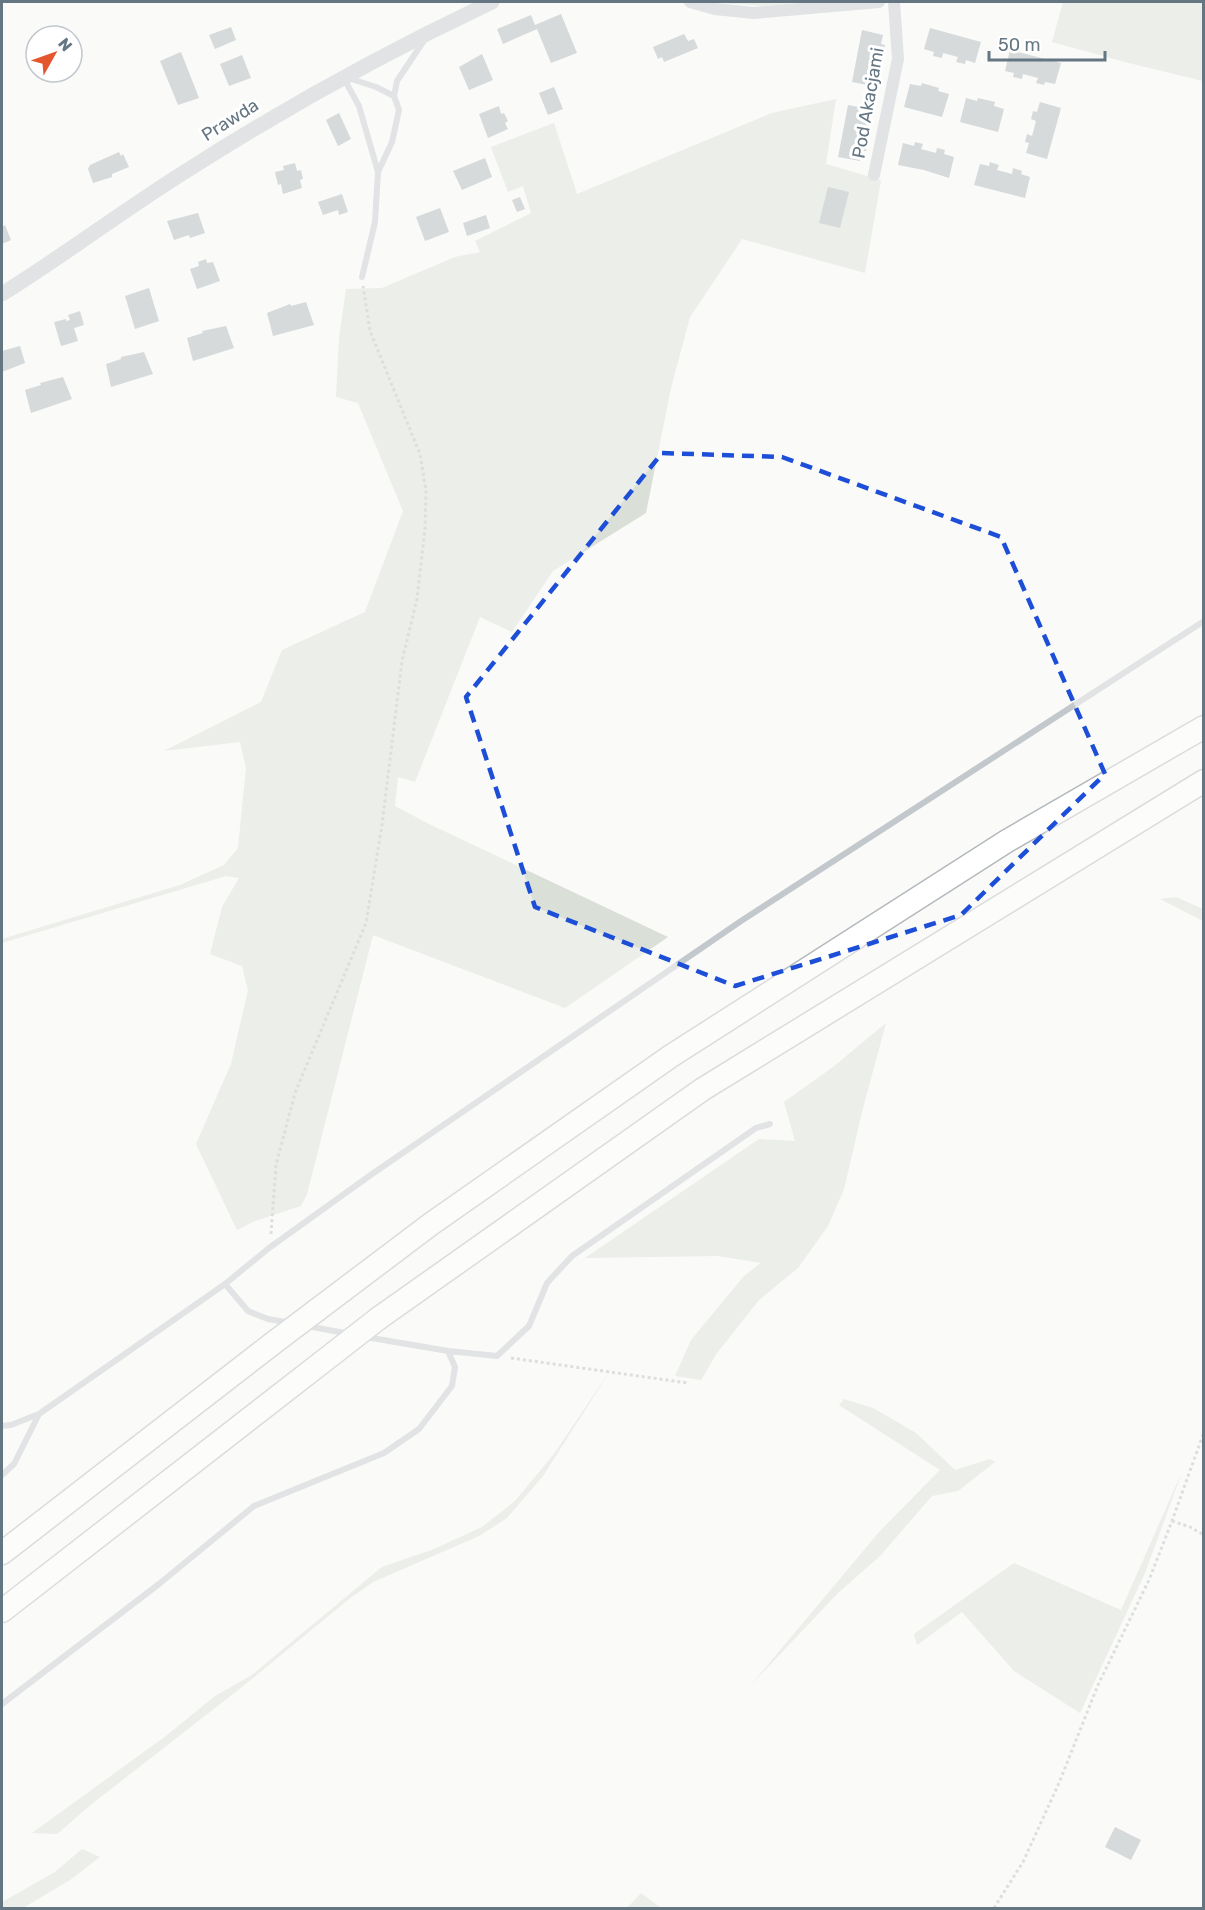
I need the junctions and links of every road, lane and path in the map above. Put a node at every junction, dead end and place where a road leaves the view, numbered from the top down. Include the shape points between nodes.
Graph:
1 (492, 2) edge
2 (690, 2) edge
3 (879, 2) edge
4 (894, 2) edge
5 (431, 31) junction
6 (343, 77) junction
7 (394, 96) junction
8 (378, 172) junction
9 (874, 175) dead end
10 (362, 278) joint
11 (2, 294) edge
12 (1203, 621) edge
13 (1203, 727) edge
14 (1203, 781) edge
15 (770, 1124) dead end
16 (269, 1248) junction
17 (225, 1284) junction
18 (448, 1351) junction
19 (497, 1356) junction
20 (688, 1383) dead end
21 (39, 1414) junction
22 (2, 1426) edge
23 (1203, 1432) edge
24 (2, 1475) edge
25 (1173, 1521) junction
26 (1203, 1535) edge
27 (2, 1553) edge
28 (2, 1611) edge
29 (2, 1704) edge
30 (994, 1908) edge

1 - 5 street, Prawda
2 - 3 street via 754,13
4 - 9 street, Pod Akacjami via 898,59
5 - 6 street, Prawda
5 - 7 lane via 397,81
6 - 7 lane
6 - 8 lane via 359,106
6 - 11 street, Prawda via 185,172
7 - 8 lane via 399,110 392,142
8 - 10 lane via 375,222
10 - 16 path via 370,331 420,454 426,490 425,529 417,599 402,661 366,922 295,1093 276,1165
12 - 16 lane via 732,928
13 - 27 highway, bridge via 1007,842 671,1056 431,1224
14 - 28 highway, bridge via 704,1089 379,1318
15 - 19 lane via 756,1128 572,1257 547,1283 529,1326
16 - 17 lane
17 - 18 lane via 248,1311 268,1319
17 - 21 lane
18 - 19 lane
18 - 29 lane via 455,1367 452,1386 419,1429 384,1453 254,1506
19 - 20 path
21 - 22 lane
21 - 24 lane via 14,1464
23 - 25 path
25 - 26 path
25 - 30 path via 1023,1862

